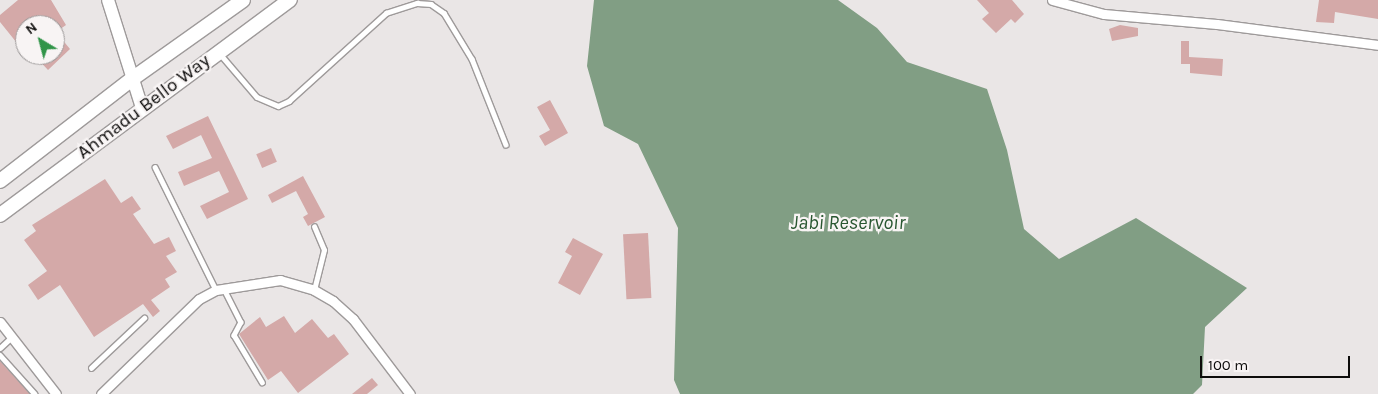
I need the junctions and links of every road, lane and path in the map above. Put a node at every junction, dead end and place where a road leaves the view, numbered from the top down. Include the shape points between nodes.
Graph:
1 (108, 0) edge
2 (244, 0) edge
3 (290, 0) edge
4 (1052, 0) edge
5 (1378, 45) edge
6 (218, 52) junction
7 (132, 79) junction
8 (142, 108) junction
9 (506, 145) dead end
10 (154, 168) dead end
11 (0, 181) edge
12 (0, 215) edge
13 (314, 227) dead end
14 (220, 290) junction
15 (314, 290) junction
16 (144, 318) dead end
17 (0, 322) edge
18 (12, 337) junction
19 (0, 348) edge
20 (0, 355) edge
21 (91, 368) dead end
22 (262, 382) dead end
23 (35, 394) edge
24 (56, 394) edge
25 (101, 394) edge
26 (410, 394) edge

1 - 7 street
2 - 7 main road, Ahmadu Bello Way
3 - 6 main road, Ahmadu Bello Way
4 - 5 street via 1104,14 1217,24
6 - 8 main road, Ahmadu Bello Way
6 - 9 lane via 257,97 278,106 288,101 386,13 417,3 431,4 444,13 472,59
7 - 8 street
7 - 11 main road, Ahmadu Bello Way
8 - 12 main road, Ahmadu Bello Way
10 - 14 lane
13 - 15 lane via 324,250
14 - 15 street via 280,280
14 - 22 lane via 241,322 234,335
14 - 25 street via 199,299
15 - 26 street via 353,319
16 - 21 lane
17 - 18 street
18 - 19 lane
18 - 24 street
20 - 23 lane

